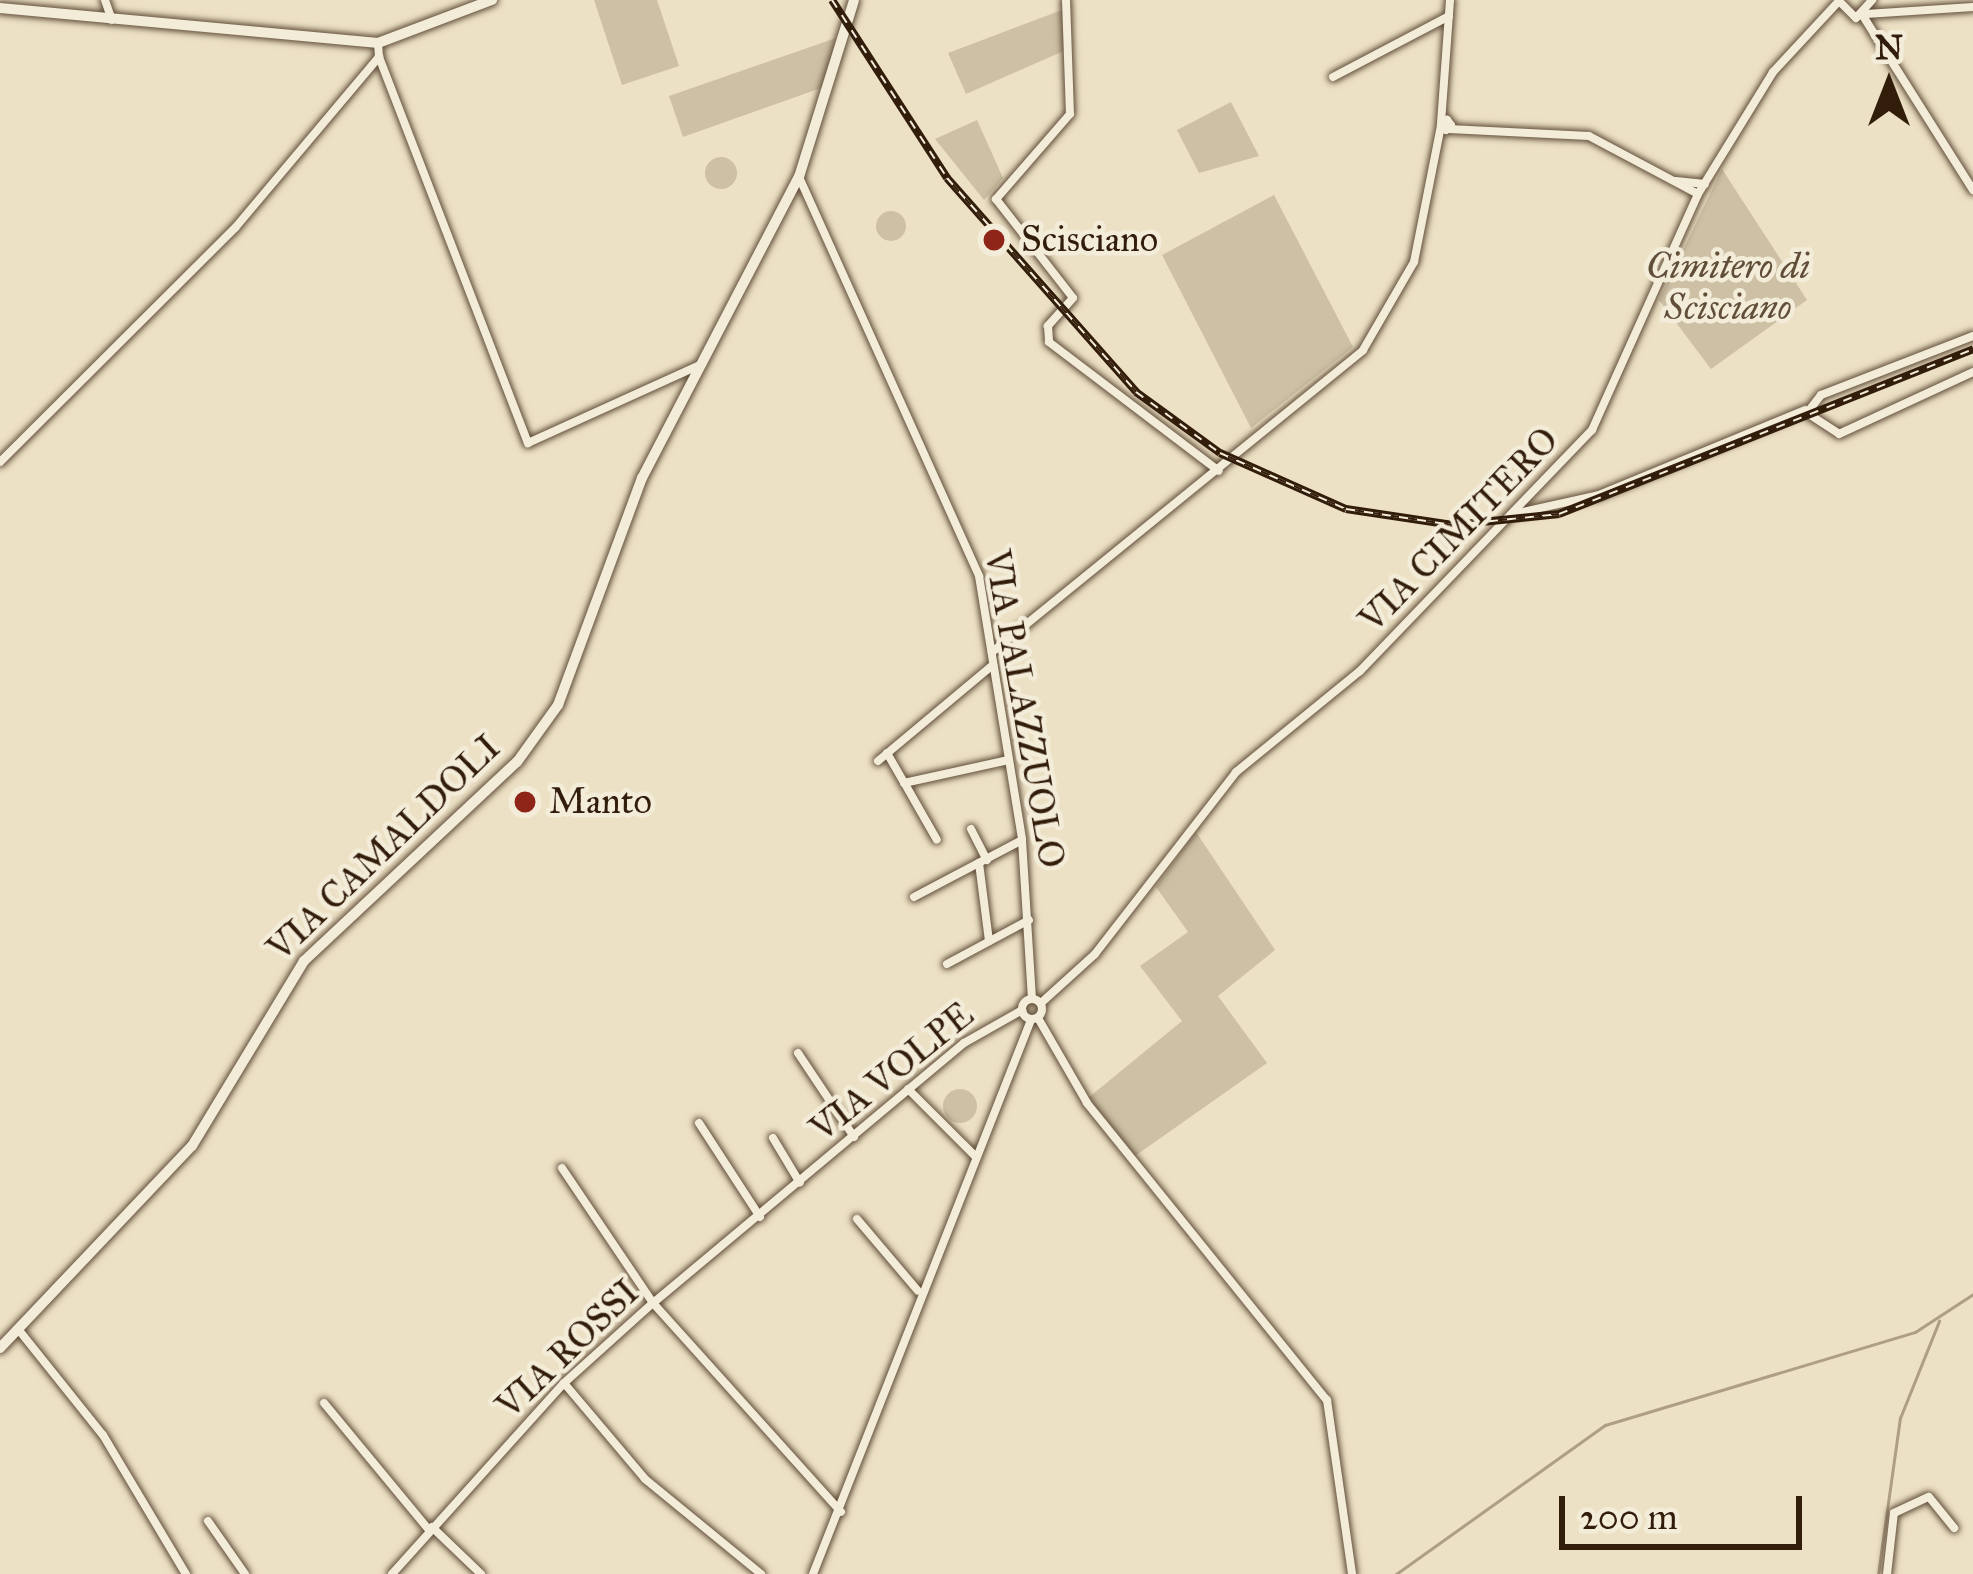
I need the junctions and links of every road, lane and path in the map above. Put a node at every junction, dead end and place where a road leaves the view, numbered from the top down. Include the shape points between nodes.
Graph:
1 (104, 0) edge
2 (492, 0) edge
3 (854, 0) edge
4 (1066, 0) edge
5 (1450, 0) edge
6 (1839, 0) edge
7 (1873, 0) edge
8 (1973, 7) edge
9 (0, 8) edge
10 (1907, 12) junction
11 (1865, 15) junction
12 (1449, 16) junction
13 (1851, 17) junction
14 (112, 20) junction
15 (1821, 25) junction
16 (378, 43) junction
17 (380, 57) junction
18 (1333, 77) dead end
19 (1447, 126) junction
20 (799, 178) junction
21 (1705, 184) junction
22 (1678, 185) junction
23 (1973, 190) edge
24 (1698, 194) junction
25 (1689, 218) junction
26 (1973, 336) edge
27 (704, 364) junction
28 (1973, 372) edge
29 (1807, 409) junction
30 (0, 462) edge
31 (1219, 471) junction
32 (1518, 513) junction
33 (992, 652) junction
34 (994, 664) junction
35 (887, 753) junction
36 (1009, 760) junction
37 (878, 761) dead end
38 (904, 784) junction
39 (971, 829) dead end
40 (937, 840) dead end
41 (1022, 840) junction
42 (983, 861) junction
43 (914, 897) dead end
44 (1029, 920) junction
45 (989, 941) junction
46 (947, 964) dead end
47 (1036, 1001) junction
48 (1022, 1010) junction
49 (1034, 1019) junction
50 (798, 1053) dead end
51 (908, 1089) junction
52 (699, 1123) dead end
53 (854, 1137) junction
54 (773, 1138) dead end
55 (975, 1156) junction
56 (562, 1168) dead end
57 (800, 1183) junction
58 (760, 1217) junction
59 (857, 1219) dead end
60 (918, 1291) junction
61 (653, 1303) junction
62 (16, 1328) junction
63 (0, 1348) edge
64 (564, 1383) junction
65 (324, 1402) dead end
66 (841, 1513) junction
67 (208, 1521) dead end
68 (430, 1528) junction
69 (1954, 1528) dead end
70 (186, 1574) edge
71 (245, 1574) edge
72 (392, 1574) edge
73 (481, 1574) edge
74 (761, 1574) edge
75 (813, 1574) edge
76 (1352, 1574) edge
77 (1887, 1574) edge

1 - 14 street
2 - 16 street
3 - 20 street, VIA CAMALDOLI
4 - 31 street via 1070,114 996,199 1072,298 1048,326 1049,342
5 - 12 street
6 - 13 street
6 - 15 street, VIA CIMITERO
7 - 10 street
7 - 11 street
8 - 10 street
9 - 14 street
10 - 11 street
11 - 13 street
11 - 23 street
12 - 18 street
12 - 19 street
13 - 15 street
14 - 16 street
15 - 21 street, VIA CIMITERO via 1773,72
16 - 17 street
17 - 27 street via 528,442
17 - 30 street via 236,227
19 - 22 street via 1588,136
19 - 31 street via 1394,305 1363,350
20 - 27 street, VIA CAMALDOLI
20 - 33 street, VIA PALAZZUOLO via 964,527
21 - 22 street
21 - 24 street, VIA CIMITERO
22 - 24 street
22 - 25 street
24 - 25 street, VIA CIMITERO
25 - 32 street, VIA CIMITERO via 1592,430
26 - 29 street
27 - 62 street, VIA CAMALDOLI via 643,478 572,678 533,742 304,961 192,1146
28 - 29 street via 1839,434 1816,428
29 - 32 street via 1599,495
31 - 33 street
32 - 47 street, VIA CIMITERO via 1360,671 1236,772 1095,954
33 - 34 street, VIA PALAZZUOLO
34 - 35 street
34 - 36 street, VIA PALAZZUOLO
35 - 37 street
35 - 38 street
36 - 38 street
36 - 41 street, VIA PALAZZUOLO
38 - 40 street
39 - 42 street
41 - 42 street
41 - 44 street, VIA PALAZZUOLO
42 - 43 street
42 - 45 street
44 - 45 street
44 - 47 street, VIA PALAZZUOLO
45 - 46 street
47 - 48 street, VIA CIMITERO
47 - 49 street, VIA PALAZZUOLO
48 - 49 street
48 - 51 street, VIA VOLPE
49 - 55 street
49 - 76 street via 1087,1103 1327,1400
50 - 53 street
51 - 53 street, VIA VOLPE
51 - 55 street
52 - 58 street
53 - 57 street, VIA VOLPE
54 - 57 street
55 - 60 street
56 - 61 street
57 - 58 street, VIA ROSSI
58 - 61 street, VIA ROSSI
59 - 60 street
60 - 66 street
61 - 64 street, VIA ROSSI
61 - 66 street
62 - 63 street, VIA CAMALDOLI
62 - 70 street via 103,1435
64 - 68 street, VIA ROSSI
64 - 74 street via 645,1479
65 - 68 street
66 - 75 street
67 - 71 street
68 - 72 street, VIA ROSSI
68 - 73 street
69 - 77 street via 1929,1497 1894,1513

